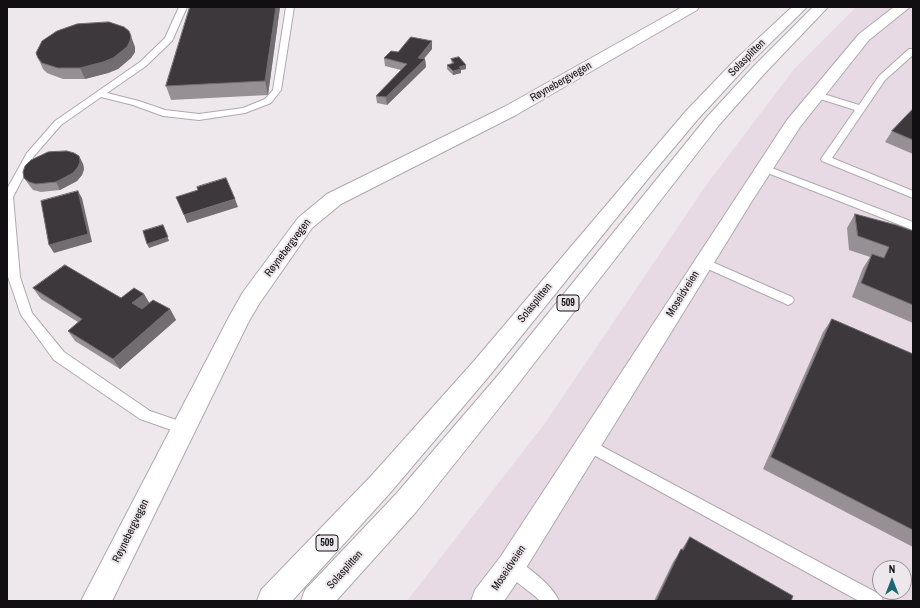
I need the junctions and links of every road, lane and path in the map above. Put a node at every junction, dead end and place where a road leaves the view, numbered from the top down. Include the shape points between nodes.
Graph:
1 (183, 7) edge
2 (290, 7) edge
3 (692, 7) edge
4 (800, 7) edge
5 (821, 7) edge
6 (902, 14) edge
7 (912, 51) dead end
8 (98, 94) junction
9 (817, 95) junction
10 (861, 109) junction
11 (764, 168) junction
12 (913, 195) edge
13 (913, 226) edge
14 (703, 262) junction
15 (788, 300) dead end
16 (183, 428) junction
17 (588, 445) junction
18 (511, 566) junction
19 (96, 601) edge
20 (272, 601) edge
21 (316, 601) edge
22 (486, 601) edge
23 (551, 601) edge
24 (875, 601) edge

1 - 8 lane via 169,39 143,64
2 - 8 lane via 277,90 268,101 245,110 199,117 163,113 136,103
3 - 16 main road, Røynebergvegen via 510,111 334,199 318,211 305,223 251,298
4 - 20 main road, Solasplitten / 509 via 740,64 692,115 477,374 381,484
5 - 21 main road, Solasplitten / 509 via 713,121 502,388 406,503
6 - 9 main road, Moseidveien via 864,38
7 - 10 lane via 882,78
8 - 16 lane via 58,122 30,155 8,197 14,277 27,315 59,356 145,415
9 - 10 lane
9 - 11 main road, Moseidveien via 793,124
10 - 12 lane via 826,159
11 - 13 lane
11 - 14 main road, Moseidveien
14 - 15 lane
14 - 17 main road, Moseidveien
16 - 19 main road, Røynebergvegen
17 - 18 main road, Moseidveien
17 - 24 lane
18 - 22 main road, Moseidveien
18 - 23 lane

